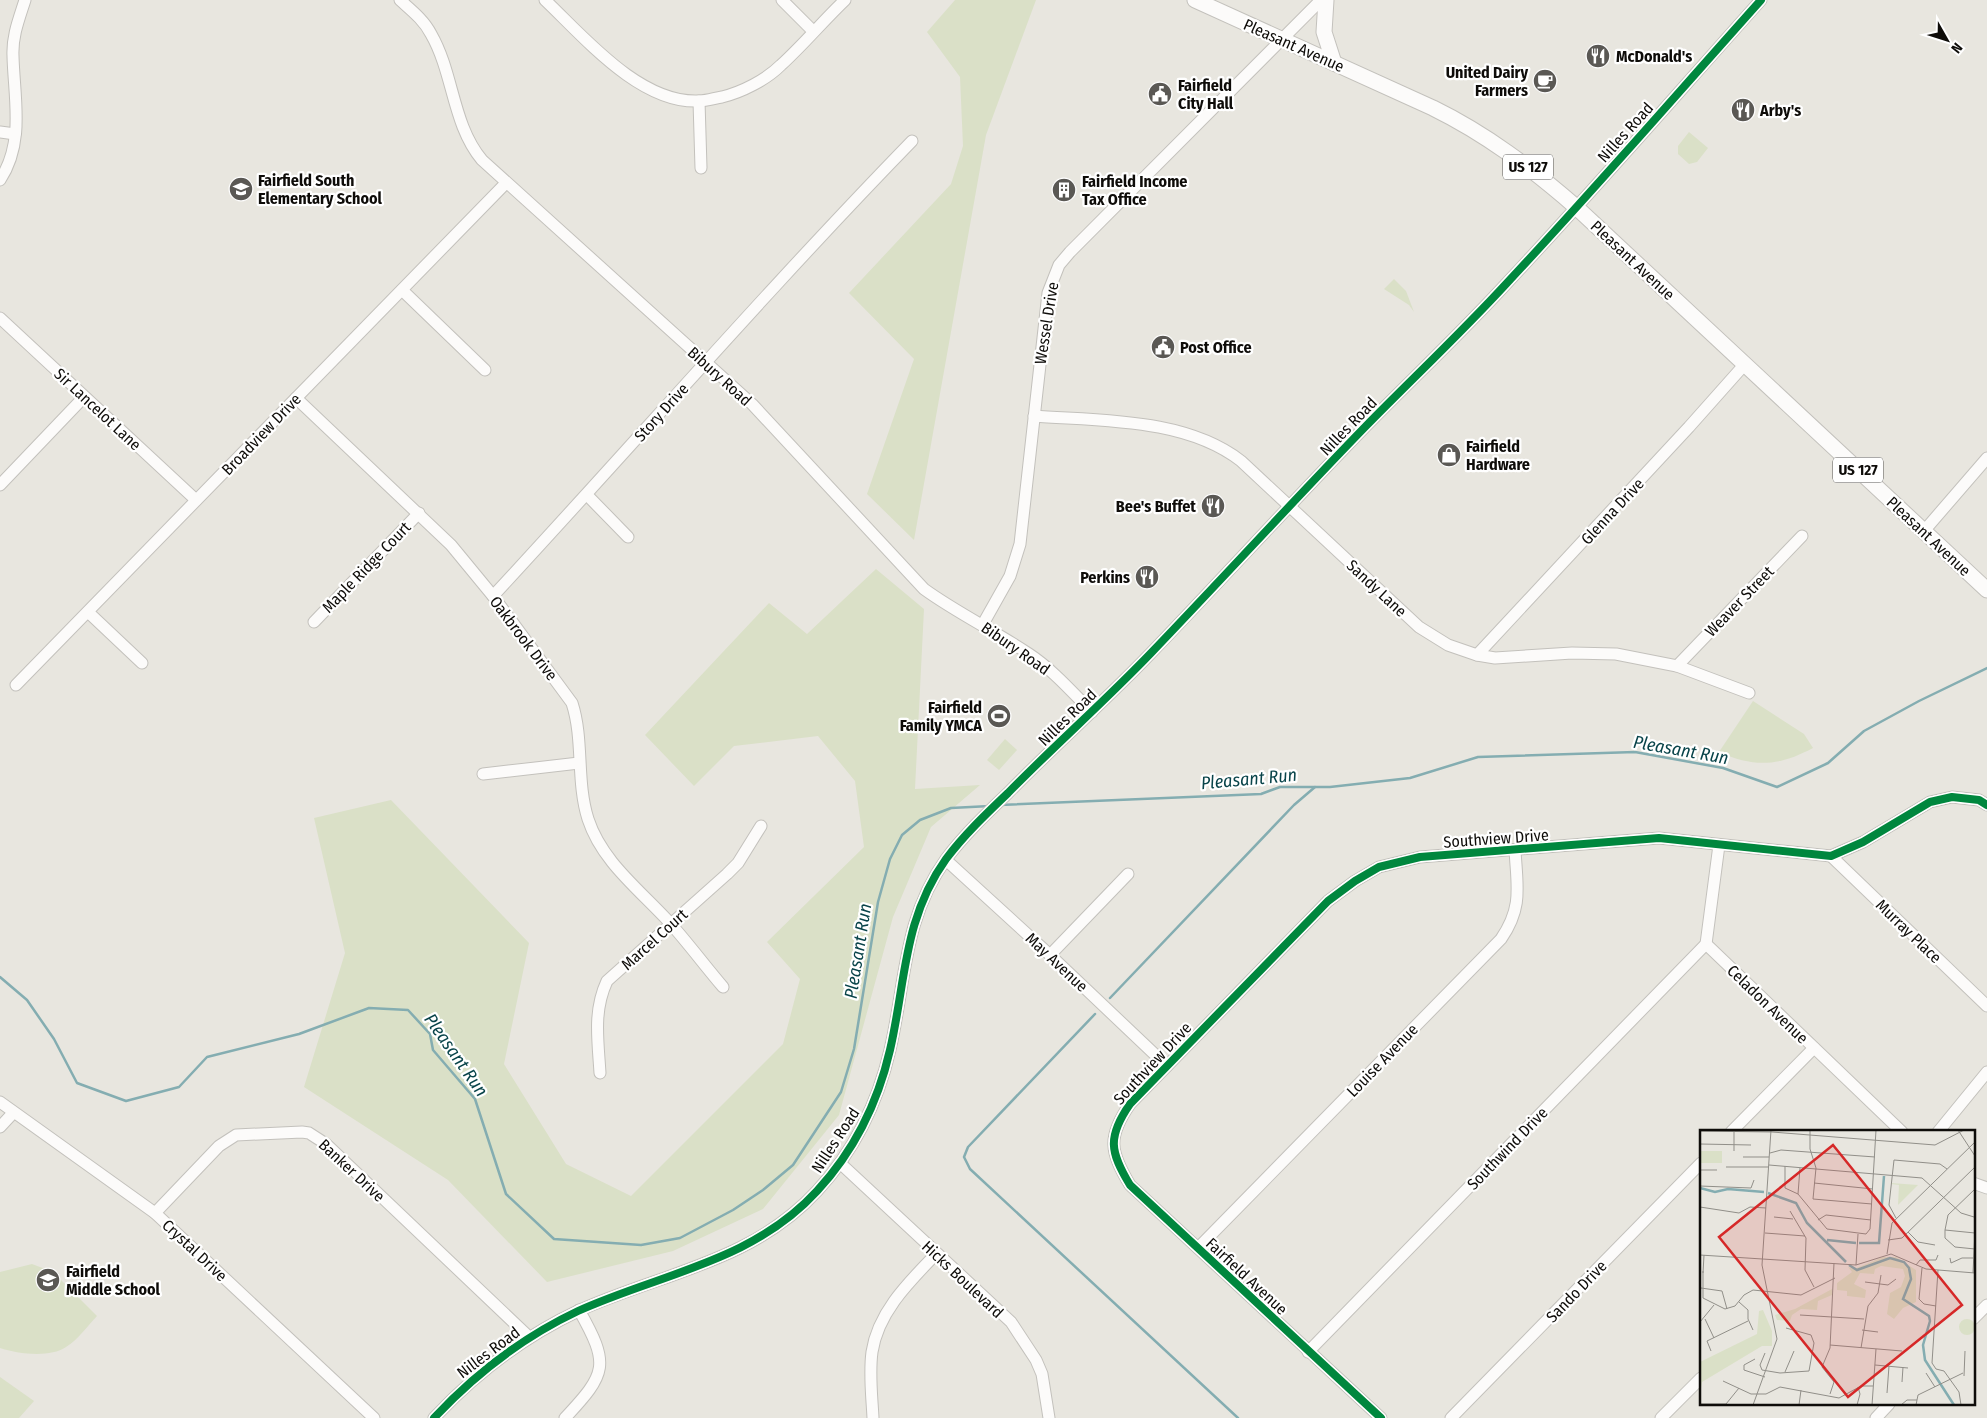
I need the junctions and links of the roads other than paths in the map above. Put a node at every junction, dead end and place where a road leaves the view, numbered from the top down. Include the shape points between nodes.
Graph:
1 (25, 0) edge
2 (400, 0) edge
3 (544, 0) edge
4 (782, 0) edge
5 (845, 0) edge
6 (1195, 0) edge
7 (1321, 0) edge
8 (1326, 0) edge
9 (1761, 0) edge
10 (813, 31) junction
11 (1282, 38) junction
12 (1334, 62) junction
13 (699, 102) junction
14 (0, 132) edge
15 (15, 134) junction
16 (912, 142) dead end
17 (701, 168) dead end
18 (0, 180) edge
19 (506, 183) junction
20 (1576, 206) junction
21 (402, 290) junction
22 (0, 318) edge
23 (705, 362) junction
24 (1745, 364) junction
25 (485, 370) dead end
26 (84, 396) junction
27 (296, 398) junction
28 (1034, 416) junction
29 (1987, 458) edge
30 (0, 485) edge
31 (587, 495) junction
32 (196, 500) junction
33 (1289, 507) junction
34 (419, 513) junction
35 (1924, 531) junction
36 (1802, 536) dead end
37 (628, 537) dead end
38 (1987, 590) edge
39 (493, 596) junction
40 (88, 612) junction
41 (314, 622) dead end
42 (983, 624) junction
43 (1477, 655) junction
44 (142, 663) dead end
45 (1677, 666) junction
46 (16, 685) dead end
47 (1749, 694) dead end
48 (1092, 712) junction
49 (579, 764) junction
50 (483, 774) dead end
51 (1987, 805) edge
52 (761, 826) dead end
53 (1719, 845) junction
54 (1515, 850) junction
55 (1831, 856) junction
56 (946, 860) junction
57 (1128, 874) dead end
58 (670, 923) junction
59 (1706, 944) junction
60 (1050, 955) junction
61 (723, 988) dead end
62 (1987, 1006) edge
63 (1814, 1048) junction
64 (1167, 1066) junction
65 (1987, 1072) edge
66 (600, 1073) dead end
67 (0, 1102) edge
68 (13, 1113) junction
69 (0, 1127) edge
70 (1733, 1130) edge
71 (1900, 1130) edge
72 (1940, 1130) edge
73 (1113, 1142) joint
74 (840, 1163) junction
75 (1700, 1164) edge
76 (1974, 1183) edge
77 (1987, 1188) edge
78 (155, 1213) junction
79 (1198, 1248) junction
80 (936, 1254) junction
81 (1987, 1305) edge
82 (579, 1310) junction
83 (1974, 1318) edge
84 (529, 1337) junction
85 (1308, 1352) junction
86 (1700, 1379) edge
87 (1887, 1406) edge
88 (374, 1418) edge
89 (434, 1418) edge
90 (565, 1418) edge
91 (872, 1418) edge
92 (1049, 1418) edge
93 (1381, 1418) edge
94 (1451, 1418) edge
95 (1661, 1418) edge
96 (1876, 1418) edge

1 - 15 street via 14,32
2 - 19 street, Bibury Road via 431,33 470,146
3 - 13 street via 621,71 647,88 671,98
4 - 10 street
5 - 10 street
6 - 11 main road, Pleasant Avenue / US 127
7 - 11 street, Wessel Drive
8 - 12 main road via 1324,32
9 - 20 street, Nilles Road
10 - 13 street via 781,66 754,84 732,94
11 - 12 main road, Pleasant Avenue / US 127
11 - 28 street, Wessel Drive via 1058,265 1048,293
12 - 20 main road, Pleasant Avenue / US 127 via 1466,125 1519,159
13 - 17 street
14 - 15 street
15 - 18 street via 7,169
16 - 23 street, Story Drive via 823,232
19 - 21 street, Broadview Drive
19 - 23 street, Bibury Road
20 - 24 main road, Pleasant Avenue / US 127
20 - 33 street, Nilles Road via 1454,339
21 - 25 street
21 - 27 street, Broadview Drive
22 - 26 street, Sir Lancelot Lane
23 - 31 street, Story Drive
23 - 42 street, Bibury Road via 752,404 924,589
24 - 35 main road, Pleasant Avenue / US 127
24 - 43 street, Glenna Drive
26 - 30 street
26 - 32 street, Sir Lancelot Lane
27 - 32 street, Broadview Drive
27 - 34 street, Oakbrook Drive
28 - 33 street, Sandy Lane via 1157,427 1200,437 1233,455
28 - 42 street, Wessel Drive via 1020,544 1010,576
29 - 35 street
31 - 37 street
31 - 39 street, Story Drive
32 - 40 street, Broadview Drive
33 - 43 street, Sandy Lane via 1419,627 1448,645
33 - 48 street, Nilles Road
34 - 39 street, Oakbrook Drive via 451,545
34 - 41 street, Maple Ridge Court
35 - 38 main road, Pleasant Avenue / US 127
36 - 45 street, Weaver Street
39 - 49 street, Oakbrook Drive via 572,702 578,721
40 - 44 street
40 - 46 street, Broadview Drive
42 - 48 street, Bibury Road via 1031,656
43 - 45 street, Sandy Lane via 1495,658 1616,654
45 - 47 street, Sandy Lane
48 - 56 street, Nilles Road via 1017,783
49 - 50 street
49 - 58 street, Oakbrook Drive via 587,818 603,852
51 - 55 street, Southview Drive via 1979,800 1952,796 1930,802 1862,842
52 - 58 street, Marcel Court via 738,863
53 - 54 street, Southview Drive via 1659,838
53 - 55 street, Southview Drive
53 - 59 street
54 - 64 street, Southview Drive via 1420,857 1379,867 1355,881 1328,901
54 - 79 street, Louise Avenue via 1518,902 1512,924 1501,939
55 - 62 street, Murray Place
56 - 60 street, May Avenue
56 - 74 street, Nilles Road via 918,910 909,940 891,1046 881,1084 862,1127
57 - 60 street
58 - 61 street, Oakbrook Drive
58 - 66 street, Marcel Court via 607,981 600,997 596,1021
59 - 63 street, Celadon Avenue
59 - 85 street, Southwind Drive
60 - 64 street, May Avenue
63 - 70 street
63 - 71 street, Celadon Avenue
64 - 73 street, Southview Drive via 1130,1104 1118,1122
65 - 72 street
67 - 68 street, Crystal Drive
68 - 69 street
68 - 78 street, Crystal Drive
73 - 79 street, Fairfield Avenue via 1116,1162 1130,1185
74 - 80 street, Hicks Boulevard
74 - 82 street, Nilles Road via 787,1220 758,1240 715,1261
75 - 94 street, Sando Drive
76 - 77 street
78 - 84 street, Banker Drive via 219,1146 236,1135 309,1134 326,1144
78 - 88 street, Crystal Drive
79 - 85 street, Fairfield Avenue
80 - 91 street via 890,1307 875,1338 871,1370
80 - 92 street, Hicks Boulevard via 1011,1322 1021,1336 1042,1374
81 - 83 street
82 - 84 street, Nilles Road
82 - 90 street via 599,1348 601,1361 594,1384
84 - 89 street, Nilles Road via 487,1367
85 - 93 street, Fairfield Avenue
86 - 95 street
87 - 96 street

